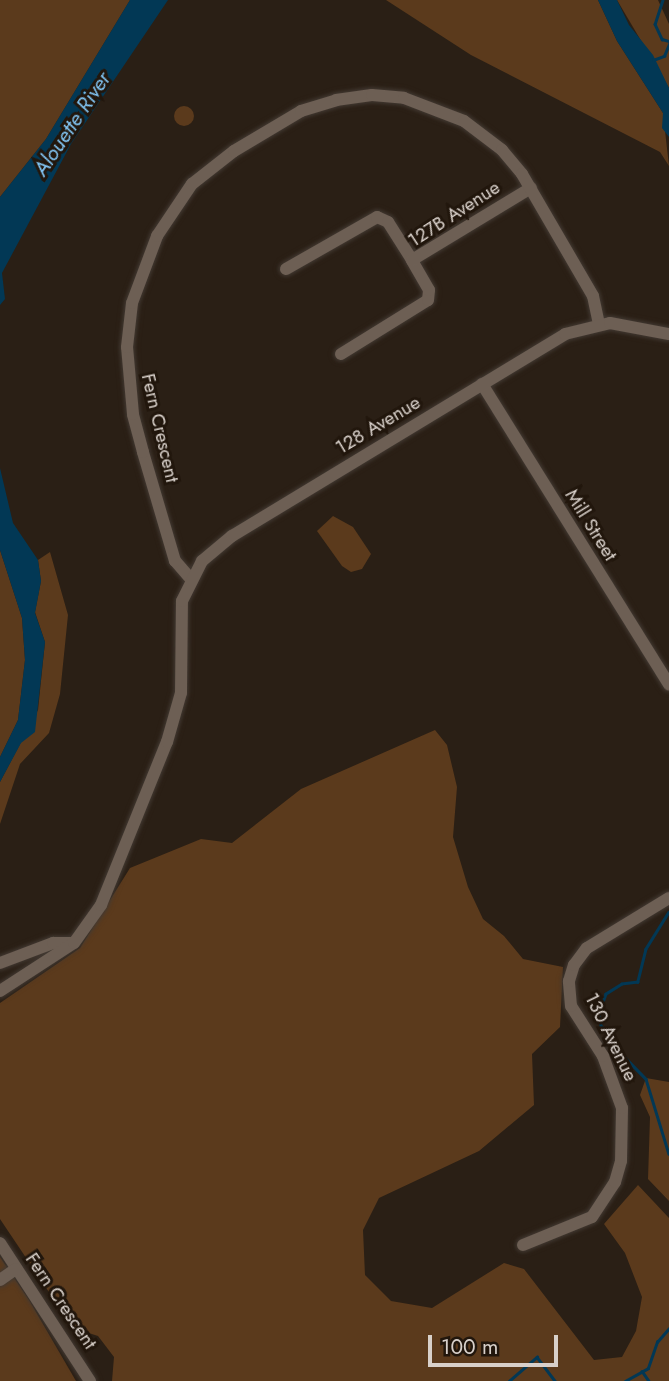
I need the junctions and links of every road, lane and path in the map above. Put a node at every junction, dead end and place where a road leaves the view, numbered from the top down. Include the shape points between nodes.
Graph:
1 (531, 188) junction
2 (412, 260) junction
3 (286, 269) dead end
4 (599, 324) junction
5 (669, 334) edge
6 (341, 354) dead end
7 (482, 384) junction
8 (190, 578) junction
9 (669, 685) edge
10 (669, 898) edge
11 (74, 943) junction
12 (0, 963) edge
13 (0, 991) edge
14 (0, 1243) edge
15 (523, 1245) dead end
16 (16, 1269) junction
17 (0, 1280) edge
18 (90, 1381) edge

1 - 2 street, 127B Avenue
1 - 4 street, Fern Crescent via 593,296
1 - 8 street, Fern Crescent via 502,150 464,121 404,98 372,95 301,111 234,151 192,184 142,268 127,347 133,414 143,452 175,561
2 - 3 street via 388,222 377,217
2 - 6 street, 127B Avenue via 429,290 428,300
4 - 5 street
4 - 7 street, 128 Avenue via 565,334
7 - 8 street, 128 Avenue via 232,536 202,561
7 - 9 street, Mill Street
8 - 11 street via 182,601 181,694 167,741 118,868 92,922
10 - 15 street, 130 Avenue via 587,948 570,973 571,1006 603,1056 618,1096 621,1161 615,1182 592,1217
11 - 12 street via 53,943
11 - 13 street
14 - 16 street, Fern Crescent
16 - 17 street
16 - 18 street, Fern Crescent

